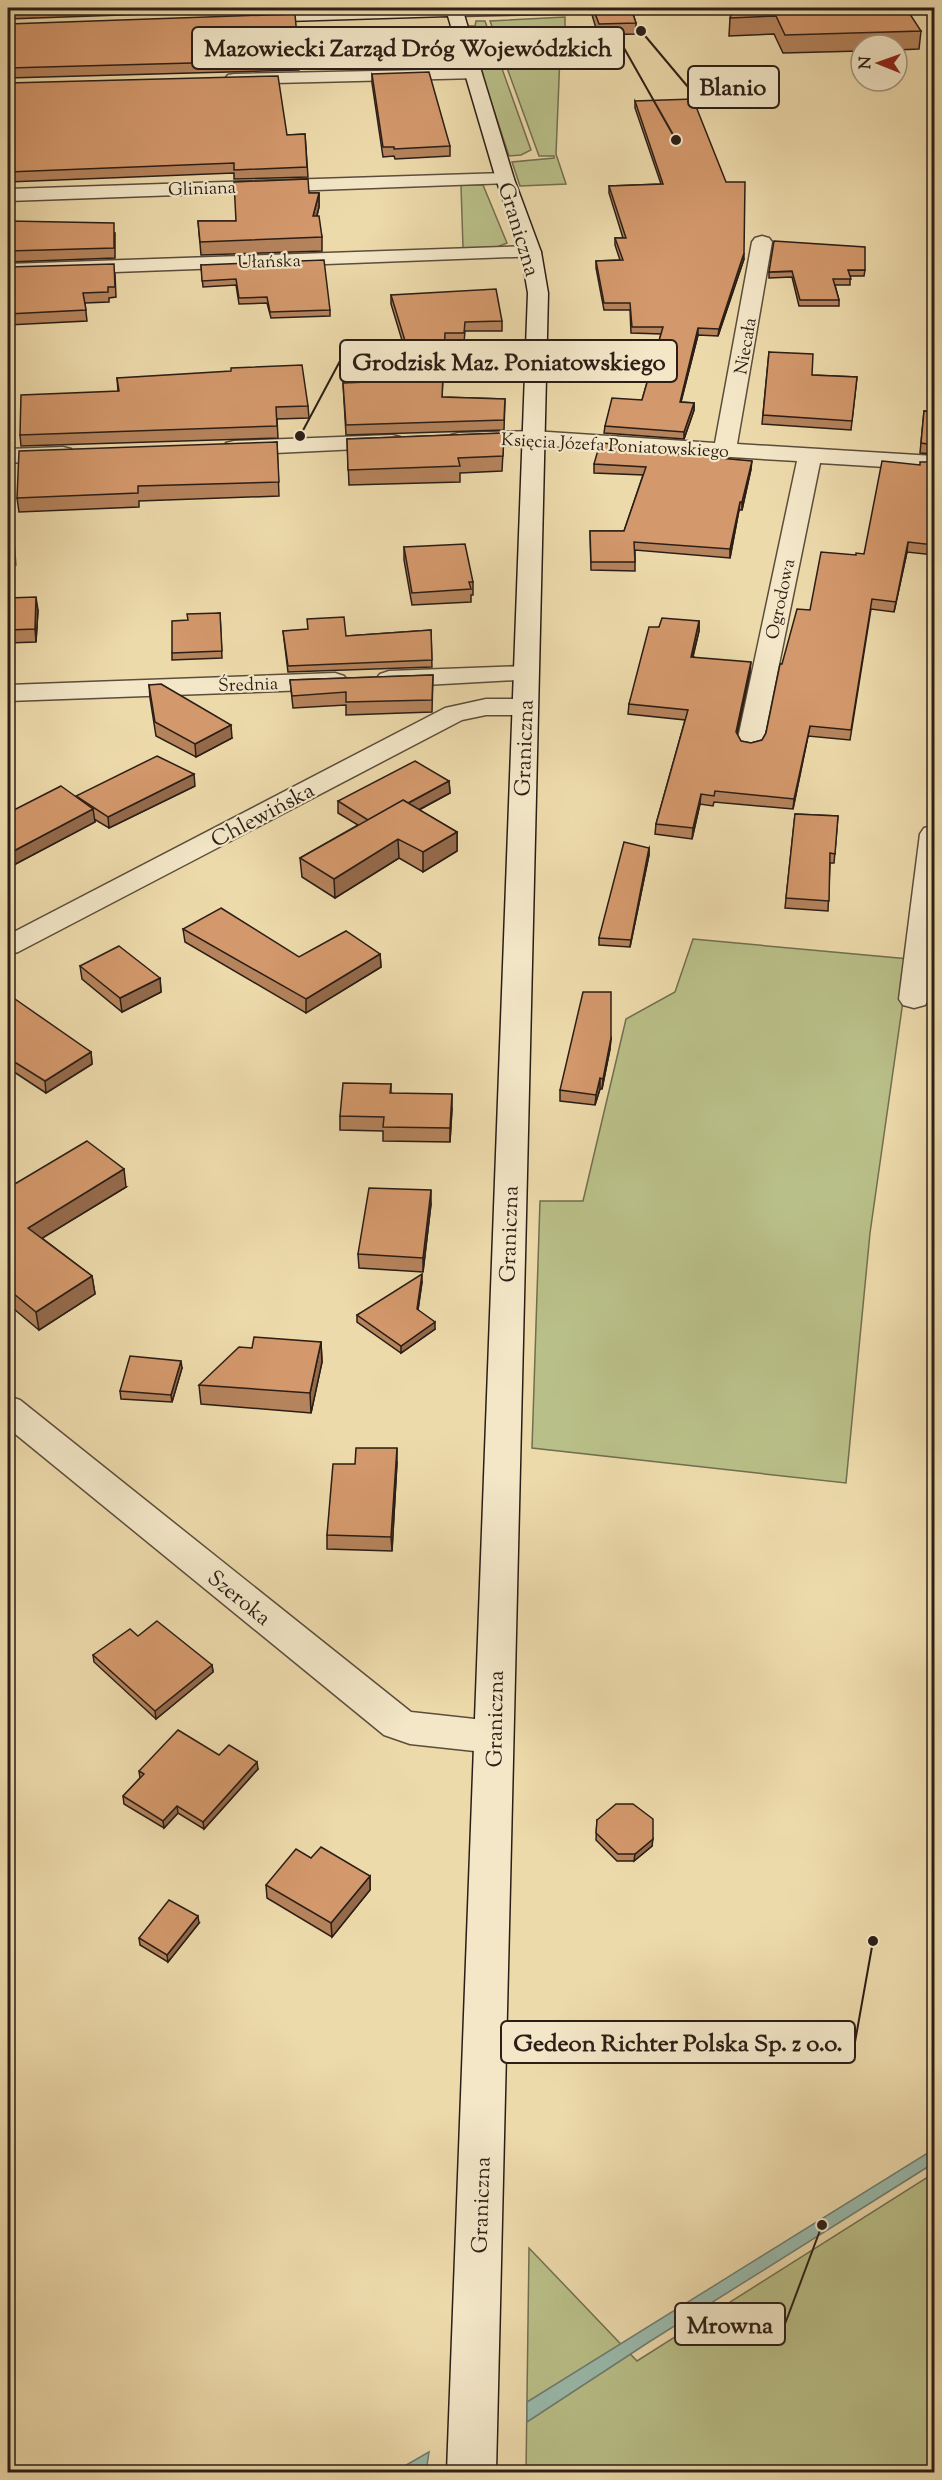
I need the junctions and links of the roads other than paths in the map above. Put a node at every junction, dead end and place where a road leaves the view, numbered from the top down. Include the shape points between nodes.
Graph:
1 (312, 8) edge
2 (595, 8) edge
3 (454, 9) edge
4 (473, 74) junction
5 (220, 80) edge
6 (505, 179) junction
7 (8, 195) edge
8 (762, 242) dead end
9 (531, 252) junction
10 (8, 270) edge
11 (533, 438) junction
12 (414, 441) edge
13 (438, 441) edge
14 (212, 449) edge
15 (725, 450) junction
16 (86, 453) edge
17 (810, 455) junction
18 (8, 456) edge
19 (934, 463) edge
20 (525, 674) junction
21 (8, 693) edge
22 (524, 706) junction
23 (750, 743) edge
24 (934, 834) edge
25 (8, 946) edge
26 (914, 999) dead end
27 (8, 1409) edge
28 (493, 1737) junction
29 (472, 2472) edge

1 - 3 street via 237,17
2 - 3 street
3 - 4 street, Graniczna
4 - 5 street
4 - 6 street, Graniczna
6 - 7 street, Gliniana
6 - 9 street, Graniczna
8 - 15 street, Niecała
9 - 10 street, Ułańska
9 - 11 street, Graniczna via 538,293
11 - 13 street, Księcia Józefa Poniatowskiego
11 - 15 street, Księcia Józefa Poniatowskiego
11 - 20 street, Graniczna
12 - 14 street
15 - 17 street, Księcia Józefa Poniatowskiego
16 - 18 street
17 - 19 street, Księcia Józefa Poniatowskiego
17 - 23 street, Ogrodowa
20 - 21 street, Średnia
20 - 22 street, Graniczna
22 - 25 street, Chlewińska via 486,707 454,714
22 - 28 street, Graniczna
24 - 26 street
27 - 28 street, Szeroka via 398,1724
28 - 29 street, Graniczna

